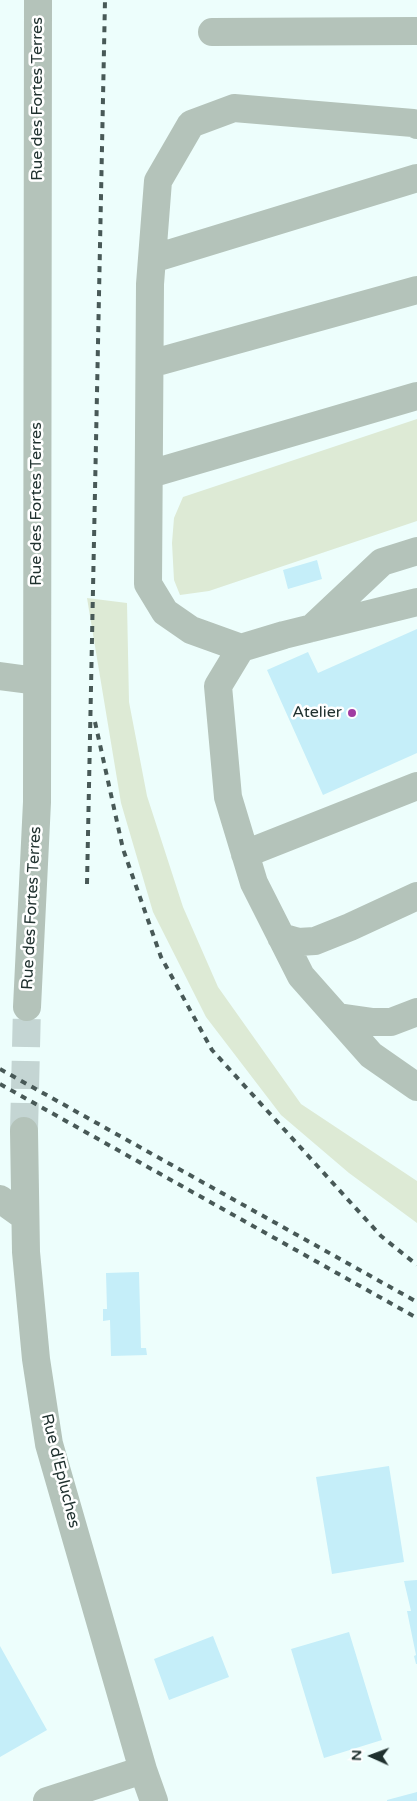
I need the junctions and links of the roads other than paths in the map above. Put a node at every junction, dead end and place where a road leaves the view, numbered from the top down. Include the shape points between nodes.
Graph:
1 (38, 0) edge
2 (417, 31) edge
3 (212, 32) dead end
4 (417, 125) edge
5 (417, 178) edge
6 (152, 259) junction
7 (417, 290) edge
8 (150, 364) junction
9 (417, 396) edge
10 (150, 474) junction
11 (417, 551) edge
12 (417, 602) edge
13 (311, 629) junction
14 (241, 648) junction
15 (0, 676) edge
16 (37, 681) junction
17 (417, 786) edge
18 (245, 854) junction
19 (417, 896) edge
20 (281, 937) junction
21 (27, 1007) tunnel mouth
22 (417, 1012) edge
23 (338, 1017) junction
24 (417, 1087) edge
25 (24, 1131) tunnel mouth
26 (0, 1199) edge
27 (26, 1216) junction
28 (143, 1770) junction
29 (47, 1801) edge
30 (154, 1801) edge

1 - 16 street, Rue des Fortes Terres
2 - 3 street
4 - 6 street via 234,108 191,124 158,182
5 - 6 street
6 - 8 street
7 - 8 street
8 - 10 street
9 - 10 street
10 - 14 street via 148,584 165,612 191,630
11 - 13 street via 382,562
12 - 13 street
13 - 14 street
14 - 18 street via 218,686 228,797
15 - 16 street
16 - 21 street, Rue des Fortes Terres via 36,802
17 - 18 street
18 - 20 street via 254,883
19 - 20 street via 315,940 298,942
20 - 23 street via 301,976
22 - 23 street via 391,1022
23 - 24 street via 371,1055
25 - 27 street, Rue d'Epluches
26 - 27 street
27 - 28 street, Rue d'Epluches via 26,1252 36,1359 49,1444
28 - 29 street
28 - 30 street, Rue d'Epluches

